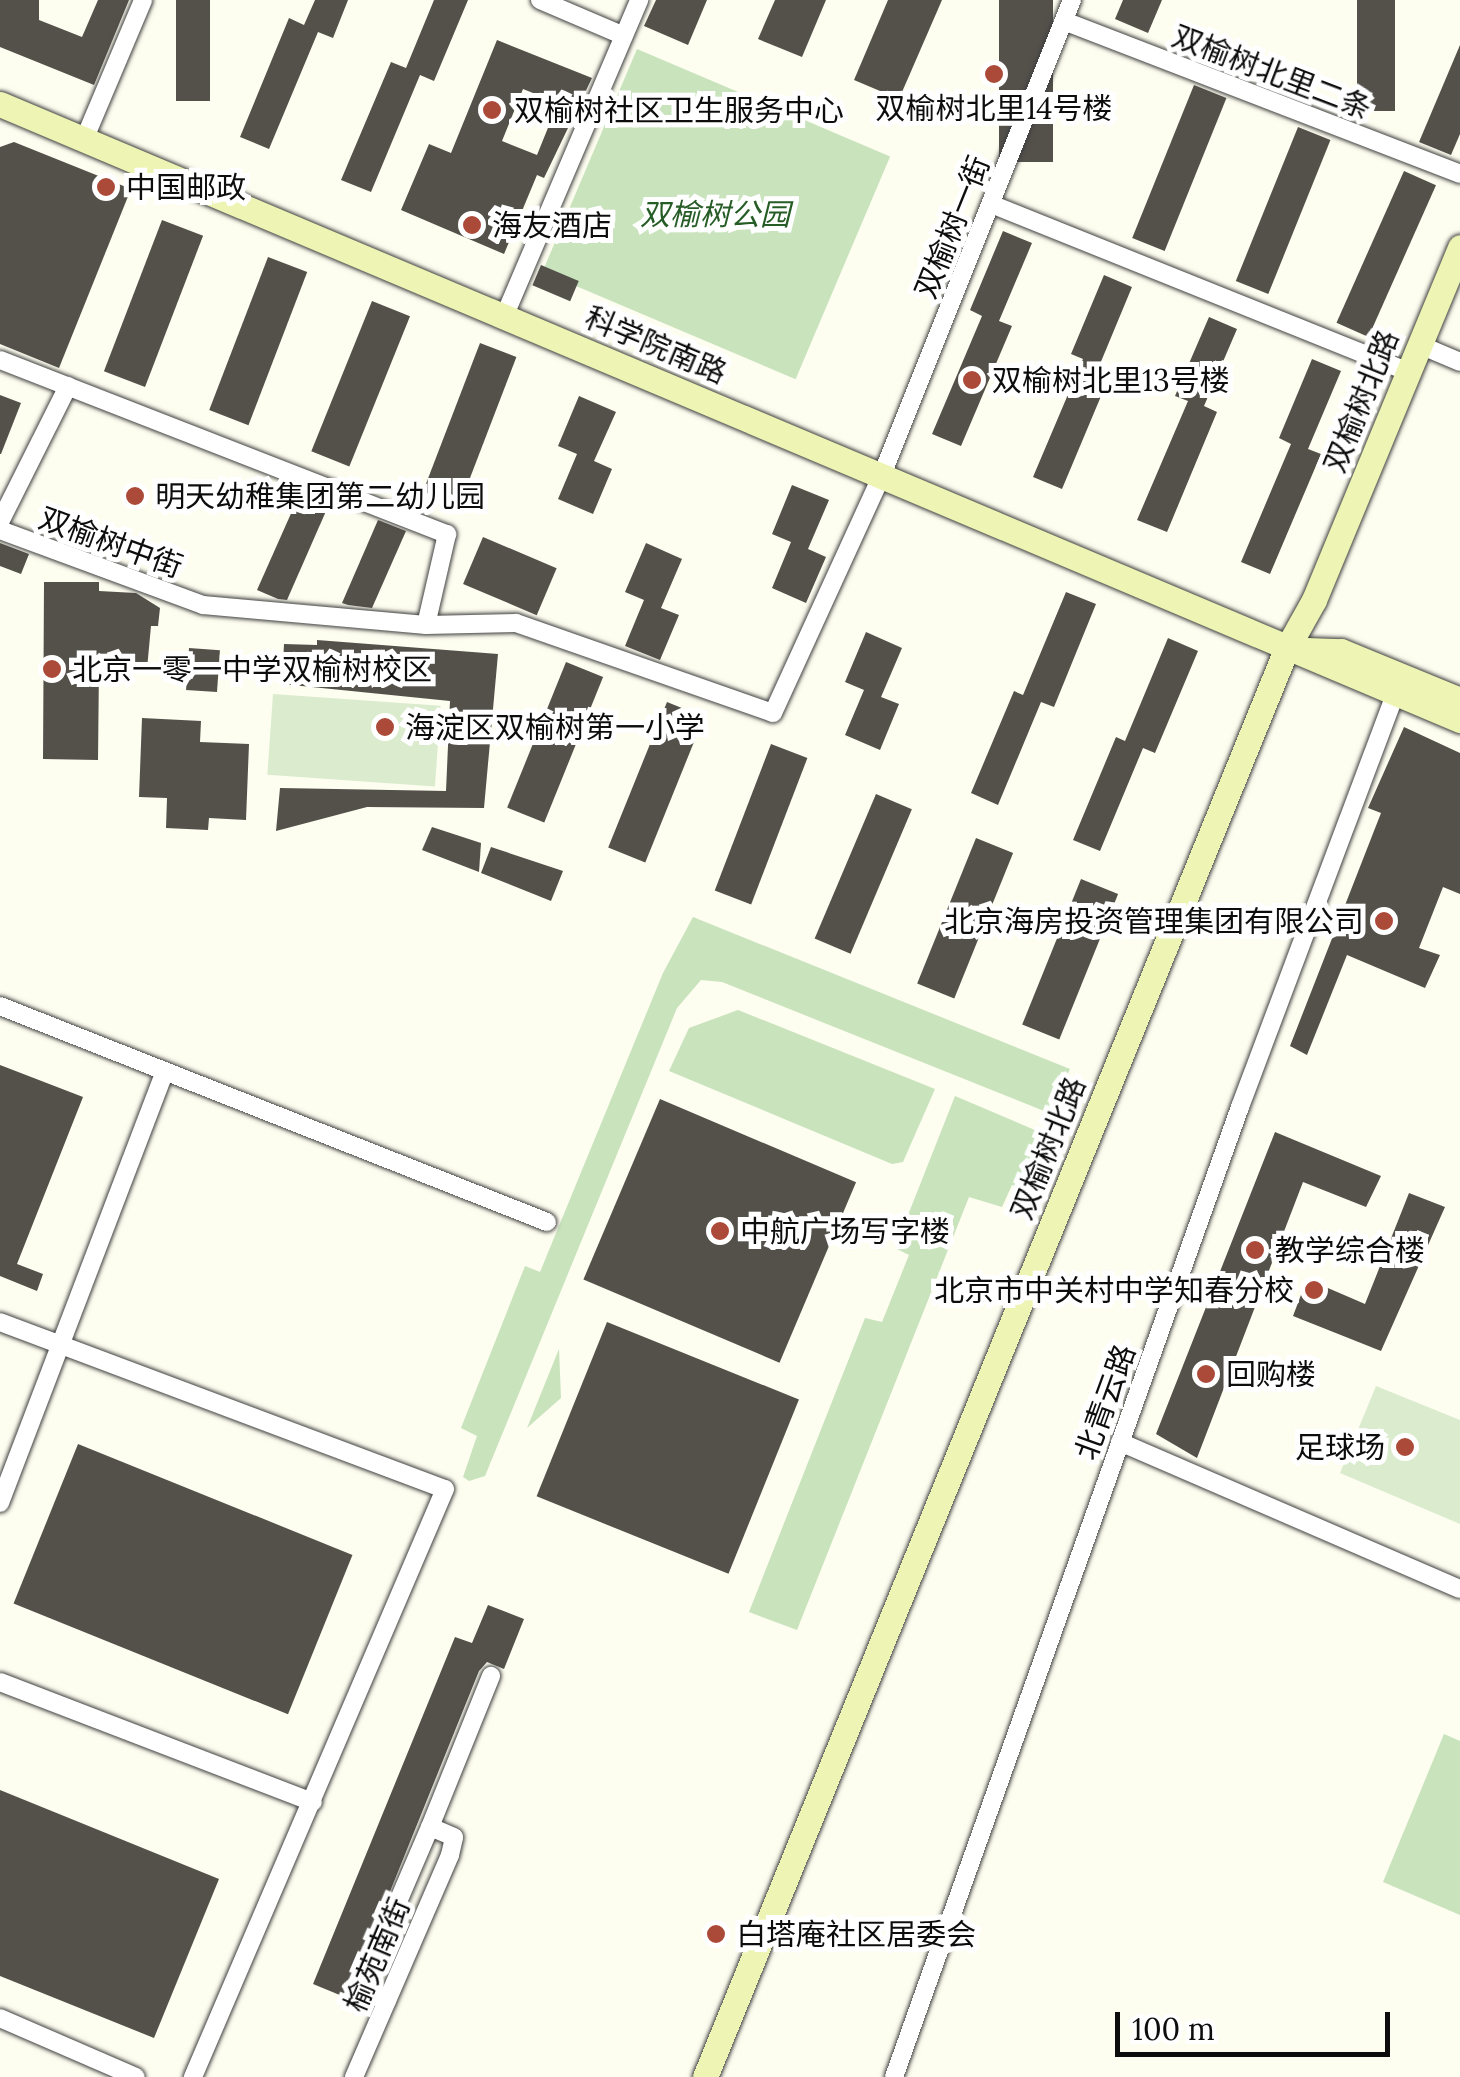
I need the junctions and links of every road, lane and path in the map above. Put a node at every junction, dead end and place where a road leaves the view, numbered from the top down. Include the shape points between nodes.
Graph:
1 (143, 0) edge
2 (540, 0) edge
3 (639, 0) edge
4 (1072, 0) edge
5 (1064, 22) junction
6 (624, 36) junction
7 (0, 104) edge
8 (84, 140) junction
9 (1460, 174) edge
10 (991, 204) junction
11 (1460, 247) edge
12 (504, 316) junction
13 (1420, 345) junction
14 (0, 360) edge
15 (1460, 362) edge
16 (1408, 372) junction
17 (68, 386) junction
18 (882, 475) junction
19 (0, 522) edge
20 (0, 530) edge
21 (426, 625) junction
22 (1286, 650) junction
23 (1396, 693) junction
24 (1460, 700) edge
25 (1460, 720) edge
26 (0, 1006) edge
27 (164, 1073) junction
28 (547, 1222) dead end
29 (0, 1322) edge
30 (61, 1347) junction
31 (1120, 1442) junction
32 (0, 1503) edge
33 (1460, 1589) edge
34 (492, 1676) dead end
35 (0, 1682) edge
36 (313, 1802) junction
37 (430, 1827) junction
38 (387, 2001) junction
39 (0, 2018) edge
40 (136, 2077) edge
41 (193, 2077) edge
42 (354, 2077) edge
43 (705, 2077) edge
44 (894, 2077) edge

1 - 8 street
2 - 6 street
3 - 6 street
4 - 5 street, 双榆树一街
5 - 9 street, 双榆树北里二条
5 - 10 street, 双榆树一街
6 - 12 street
7 - 8 street, 科学院南路
8 - 12 street, 科学院南路
10 - 16 street
10 - 18 street, 双榆树一街
11 - 13 street, 双榆树北路
12 - 18 street, 科学院南路
13 - 15 street
13 - 16 street, 双榆树北路
14 - 17 street
16 - 22 street, 双榆树北路 via 1314,600
17 - 19 street
17 - 21 street via 447,534
18 - 21 street, 双榆树一街 via 773,713 516,622
18 - 22 street, 科学院南路
20 - 21 street, 双榆树中街 via 203,605
22 - 23 street, 科学院南路
22 - 24 street, 科学院南路 via 1341,651
22 - 43 street, 双榆树北路
23 - 25 street, 科学院南路
23 - 31 street, 北青云路
26 - 27 street
27 - 28 street
27 - 30 street
29 - 30 street
30 - 32 street
30 - 36 street via 444,1489
31 - 33 street
31 - 44 street, 北青云路
34 - 37 street
35 - 36 street
36 - 41 street
37 - 38 street, 榆苑南街 via 454,1837 450,1855
37 - 38 street via 360,1990
38 - 42 street, 榆苑南街
39 - 40 street

